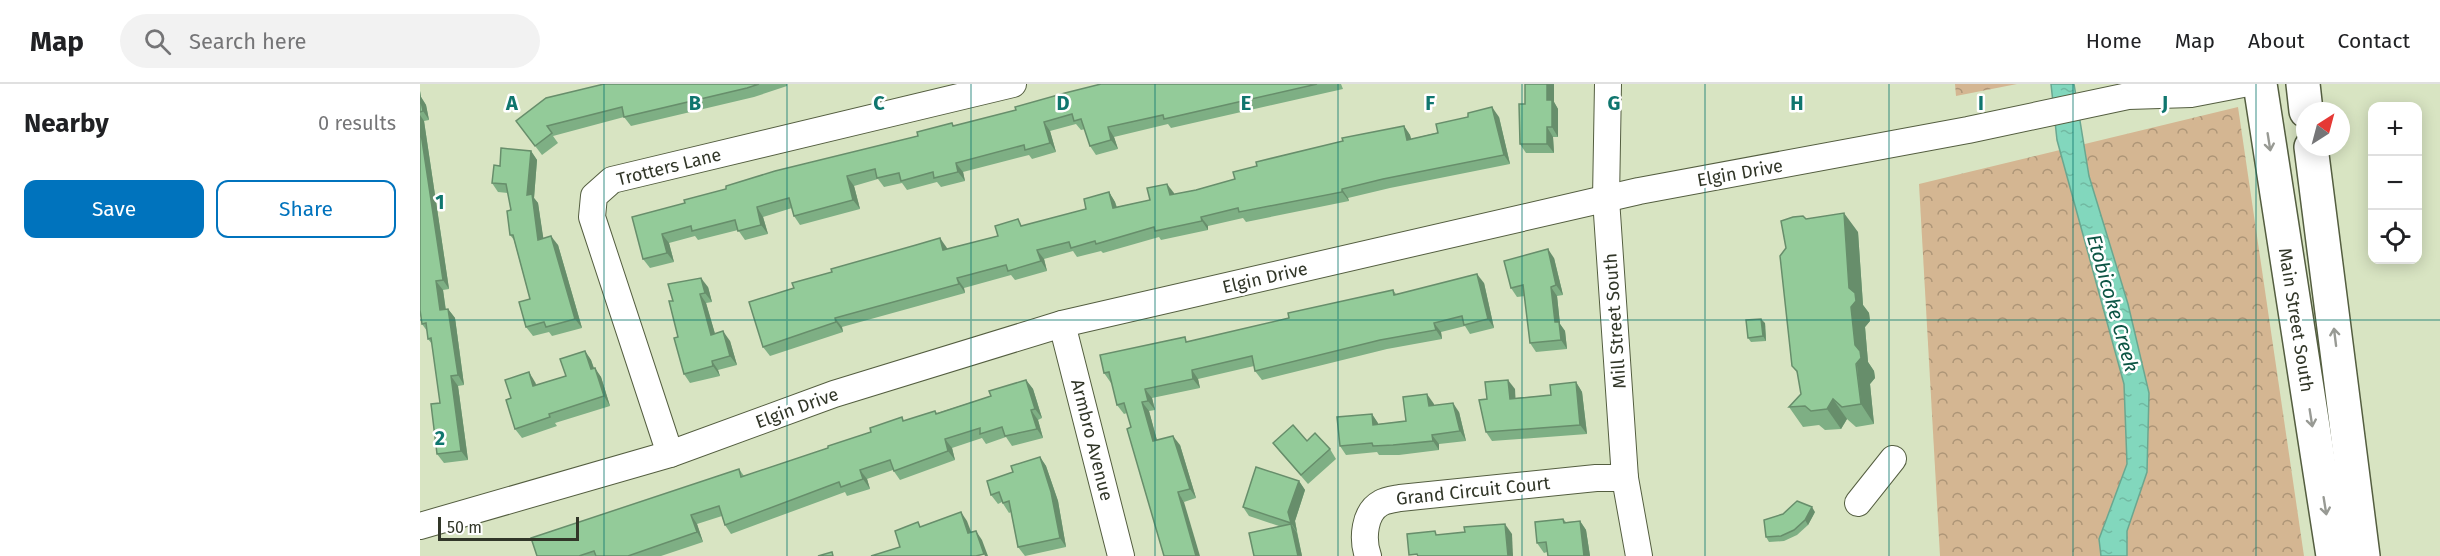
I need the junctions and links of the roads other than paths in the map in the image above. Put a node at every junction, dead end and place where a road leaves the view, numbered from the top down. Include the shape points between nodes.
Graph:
1 (1013, 84) edge
2 (1608, 84) edge
3 (2155, 84) edge
4 (2243, 84) edge
5 (2260, 84) edge
6 (2303, 84) edge
7 (2128, 96) junction
8 (2305, 102) edge
9 (2312, 156) edge
10 (1606, 199) junction
11 (1062, 324) junction
12 (670, 454) junction
13 (1893, 459) dead end
14 (1625, 478) junction
15 (1858, 503) dead end
16 (420, 526) edge
17 (1121, 556) edge
18 (1368, 556) edge
19 (1639, 556) edge
20 (2333, 556) edge
21 (2363, 556) edge

1 - 12 street, Trotters Lane via 612,180 594,196 592,217
2 - 10 street, Mill Street South
3 - 7 street, Elgin Drive
4 - 7 street, Elgin Drive via 2191,94
5 -> 20 main road, Main Street South
6 - 8 main road
7 - 10 street, Elgin Drive
21 -> 9 main road, Main Street South
10 - 11 street, Elgin Drive
10 - 14 street, Mill Street South
11 - 12 street, Elgin Drive via 834,394
11 - 17 street, Armbro Avenue
12 - 16 street, Elgin Drive
13 - 15 street
14 - 18 street, Grand Circuit Court via 1380,503 1366,521
14 - 19 street, Mill Street South

